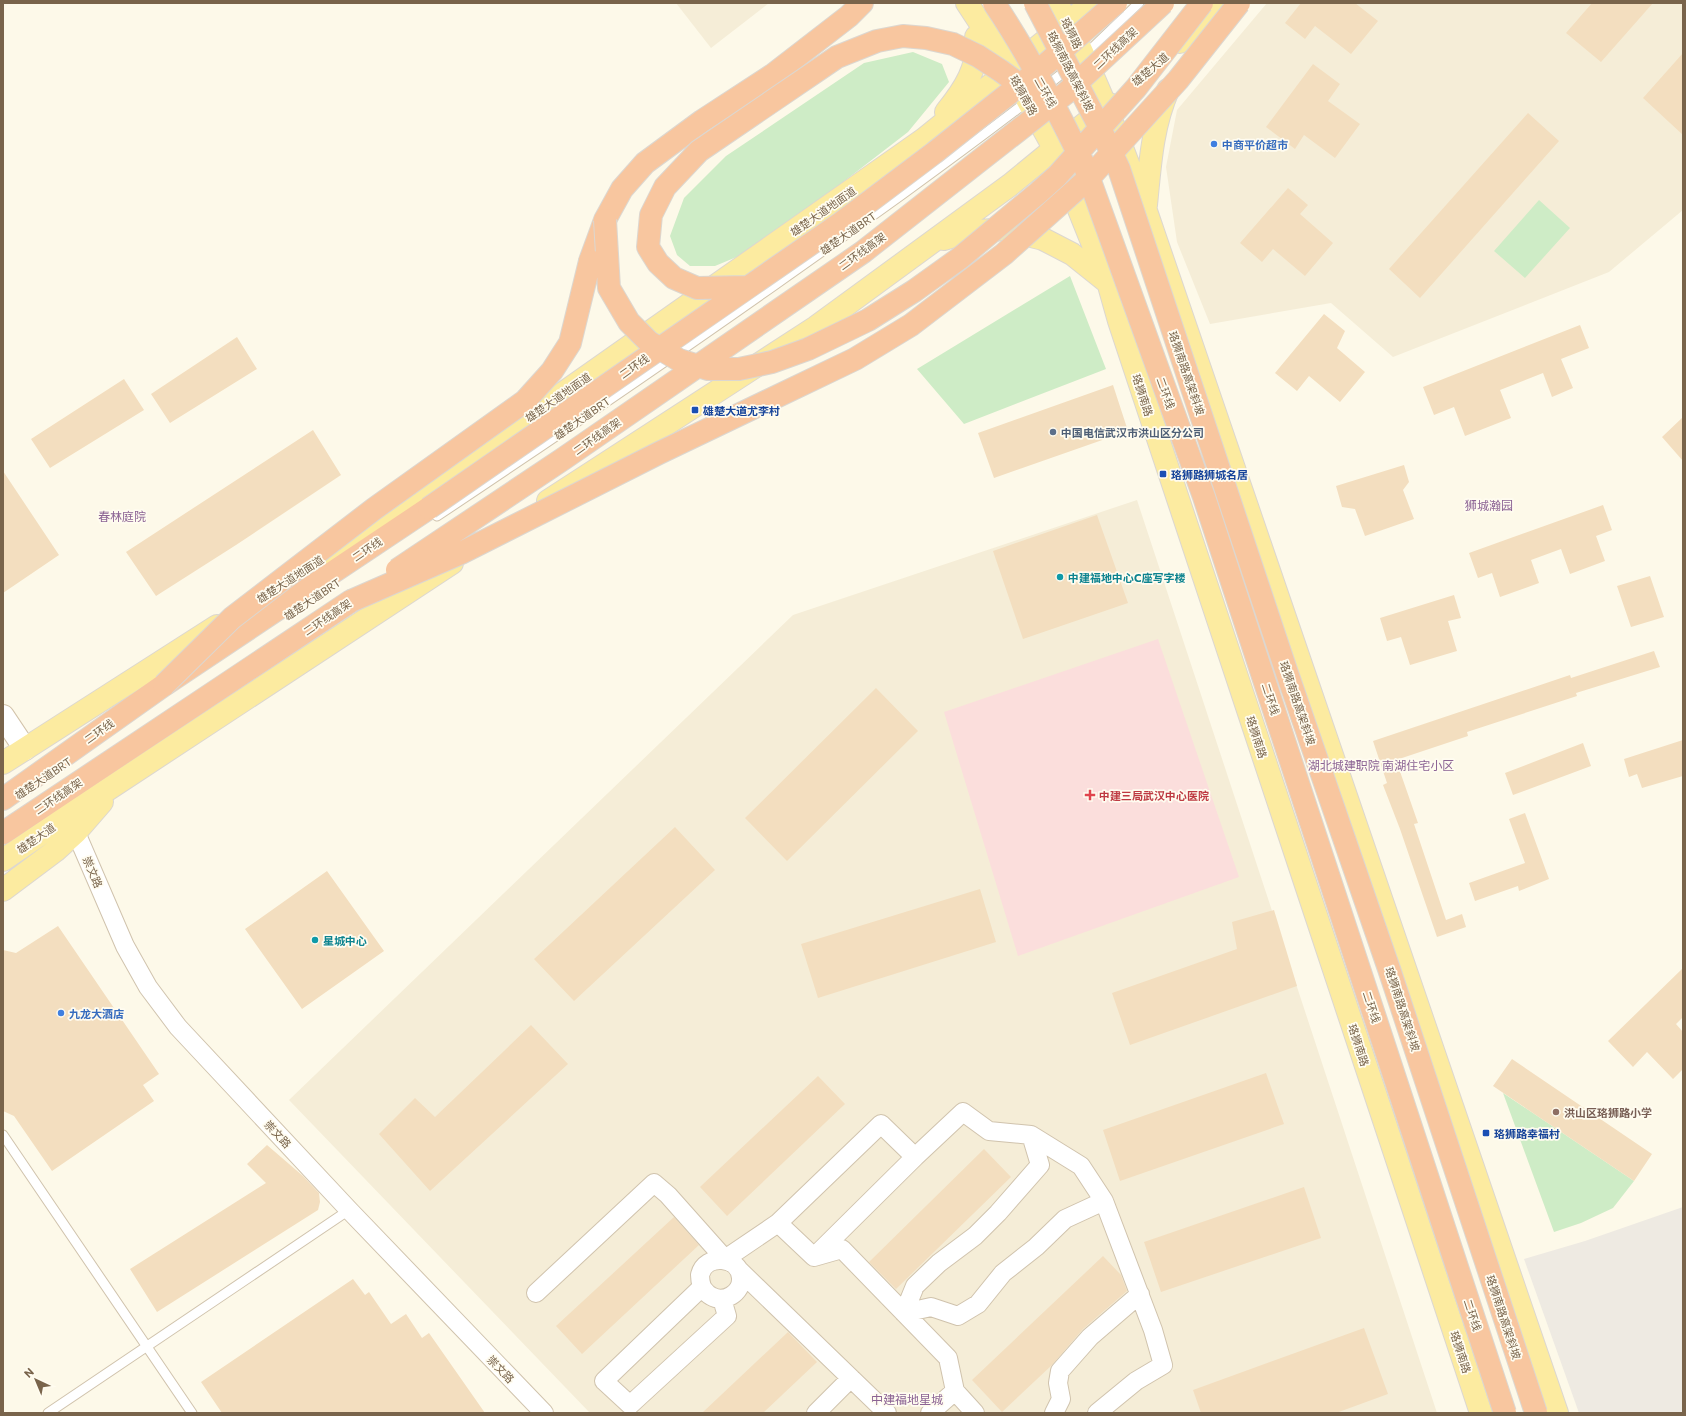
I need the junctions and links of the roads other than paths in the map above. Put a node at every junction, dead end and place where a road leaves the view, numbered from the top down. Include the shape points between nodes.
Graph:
1 (862, 3) edge
2 (994, 3) edge
3 (1092, 3) edge
4 (1116, 3) edge
5 (1139, 3) edge
6 (1163, 3) edge
7 (1202, 3) edge
8 (1218, 3) edge
9 (1239, 3) edge
10 (1042, 5) edge
11 (970, 6) edge
12 (1068, 24) junction
13 (1194, 30) junction
14 (1084, 56) junction
15 (1011, 70) junction
16 (1028, 101) junction
17 (1106, 107) junction
18 (1066, 127) junction
19 (924, 139) junction
20 (1054, 150) junction
21 (1146, 211) junction
22 (605, 220) junction
23 (931, 243) junction
24 (1108, 282) junction
25 (739, 293) junction
26 (426, 523) dead end
27 (351, 601) junction
28 (164, 685) junction
29 (143, 712) dead end
30 (3, 716) edge
31 (25, 749) junction
32 (3, 763) edge
33 (3, 798) edge
34 (3, 805) edge
35 (72, 823) junction
36 (3, 833) edge
37 (3, 860) edge
38 (3, 890) edge
39 (1032, 1134) junction
40 (3, 1135) edge
41 (915, 1157) junction
42 (1104, 1201) junction
43 (349, 1210) junction
44 (778, 1223) junction
45 (814, 1257) junction
46 (732, 1265) junction
47 (702, 1287) junction
48 (536, 1293) dead end
49 (1140, 1294) junction
50 (722, 1299) junction
51 (904, 1313) junction
52 (147, 1346) junction
53 (851, 1378) junction
54 (955, 1390) junction
55 (48, 1413) edge
56 (192, 1413) edge
57 (544, 1413) edge
58 (816, 1413) edge
59 (887, 1413) edge
60 (930, 1413) edge
61 (974, 1413) edge
62 (1054, 1413) edge
63 (1097, 1413) edge
64 (1481, 1413) edge
65 (1505, 1413) edge
66 (1536, 1413) edge
67 (1557, 1413) edge

1 - 22 highway via 774,74 702,121 645,164 622,189
2 - 18 highway, 二环线, bridge via 1013,31
3 - 12 main road, 雄楚大道地面道
4 - 25 highway, 二环线, bridge via 1045,65 934,153 841,223
5 - 14 lane, 雄楚大道BRT
6 - 27 highway, 二环线高架, bridge via 1066,93 863,252 563,459
7 - 22 highway, bridge via 1136,88 1057,176 1038,193 960,258 914,291 862,323 808,349 772,362 739,369 708,369 679,360 649,342 629,322 609,288
8 - 13 main road
9 - 27 highway, bridge via 1178,80 1089,178 1004,254 911,325 855,359 659,453 461,554
10 - 12 main road, 珞狮路
10 - 66 highway, 珞狮南路高架斜坡, bridge via 1119,169 1285,666 1387,961
11 - 15 main road
11 - 19 main road via 977,43 974,66 958,97
12 - 14 main road, 珞狮路
12 - 15 main road, 雄楚大道地面道
13 - 17 main road, 雄楚大道
13 - 21 main road via 1157,121
14 - 16 lane, 雄楚大道BRT
14 - 17 main road, 珞狮路
15 - 16 main road, 珞狮南路
15 - 19 main road, 雄楚大道地面道
16 - 20 main road, 珞狮南路
16 - 26 lane, 雄楚大道BRT via 909,190 743,307
17 - 20 main road
17 - 21 main road
18 - 25 highway, bridge via 1036,97 1001,71 953,44 903,36 877,41 837,57 699,151 665,187 651,215 648,247 674,278 698,288
18 - 65 highway, 二环线, bridge via 1085,167 1204,497
19 - 31 main road, 雄楚大道地面道 via 390,515
20 - 23 main road
20 - 24 main road, 珞狮南路
21 - 67 main road
22 - 28 highway, bridge via 590,261 570,343 552,371 525,401 374,509 232,618
23 - 24 main road via 968,232 1004,229 1042,238 1072,254
23 - 35 main road via 816,327 122,780
24 - 64 main road, 珞狮南路
25 - 28 highway, 二环线, bridge via 442,498
27 - 36 highway, 二环线高架
28 - 33 highway, 二环线
29 - 34 lane, 雄楚大道BRT
30 - 31 street
31 - 32 main road, 雄楚大道地面道
35 - 37 main road, 雄楚大道
35 - 38 main road via 55,851
35 - 43 street, 崇文路 via 124,946 148,987 178,1027
39 - 41 street via 989,1131 964,1112
39 - 42 street via 1081,1166
39 - 51 street via 1040,1165 975,1236 939,1263 915,1286
40 - 52 lane
41 - 44 street via 882,1124
41 - 45 street
42 - 49 street
42 - 51 street via 1065,1219 1036,1247 1003,1272 978,1304 958,1316 931,1307
43 - 52 lane
43 - 57 street, 崇文路
44 - 45 street
44 - 46 street
45 - 51 street via 842,1249
46 - 47 street via 717,1259 708,1263 700,1276
46 - 48 street via 654,1183
46 - 50 street via 741,1279 738,1290
46 - 53 street
47 - 50 street via 711,1296
47 - 50 street via 604,1381 630,1405 727,1316
49 - 62 street via 1090,1337 1060,1371 1058,1382 1061,1399
49 - 63 street via 1163,1365 1136,1381
51 - 54 street via 948,1358
52 - 55 lane
52 - 56 lane
53 - 58 street
53 - 59 street
54 - 60 street
54 - 61 street

